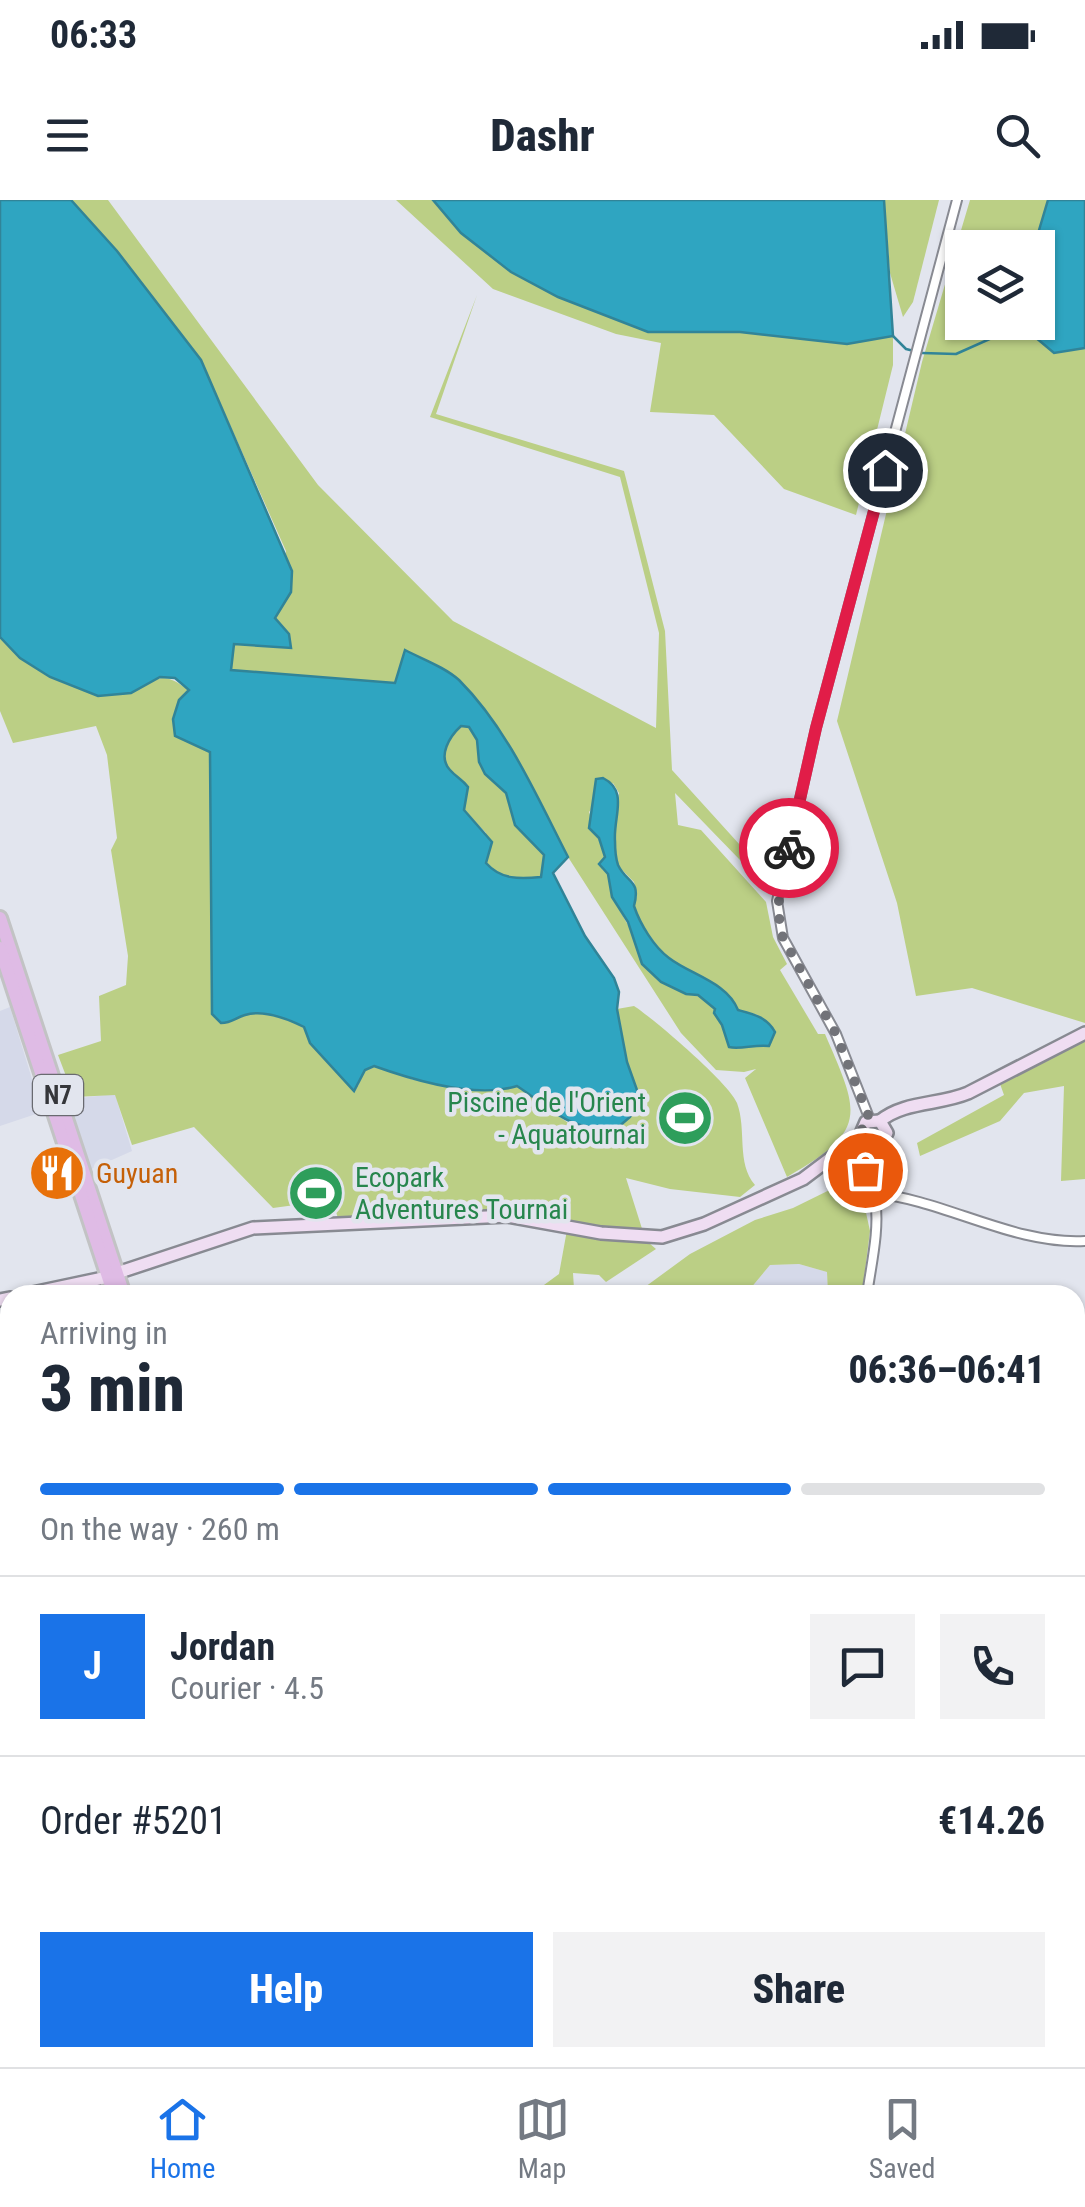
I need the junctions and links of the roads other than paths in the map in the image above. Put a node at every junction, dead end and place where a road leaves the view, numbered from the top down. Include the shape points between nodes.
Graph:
1 (957, 200) edge
2 (0, 918) edge
3 (0, 948) edge
4 (1085, 1033) edge
5 (875, 1121) junction
6 (860, 1136) junction
7 (870, 1146) junction
8 (873, 1192) junction
9 (1085, 1241) edge
10 (113, 1275) junction
11 (68, 1285) edge
12 (114, 1285) edge
13 (118, 1285) edge
14 (868, 1285) edge

1 - 5 street via 816,728 777,902 783,938
2 - 10 main road, N7
3 - 10 main road, N7
4 - 5 street via 950,1100
5 - 6 street
5 - 7 street via 886,1136
6 - 7 street
6 - 10 street via 802,1178 662,1237 507,1216 296,1225 232,1233
7 - 8 street via 864,1164
8 - 9 street via 1040,1239
8 - 14 street
10 - 11 street
10 - 12 main road, N7
10 - 13 main road, N7

